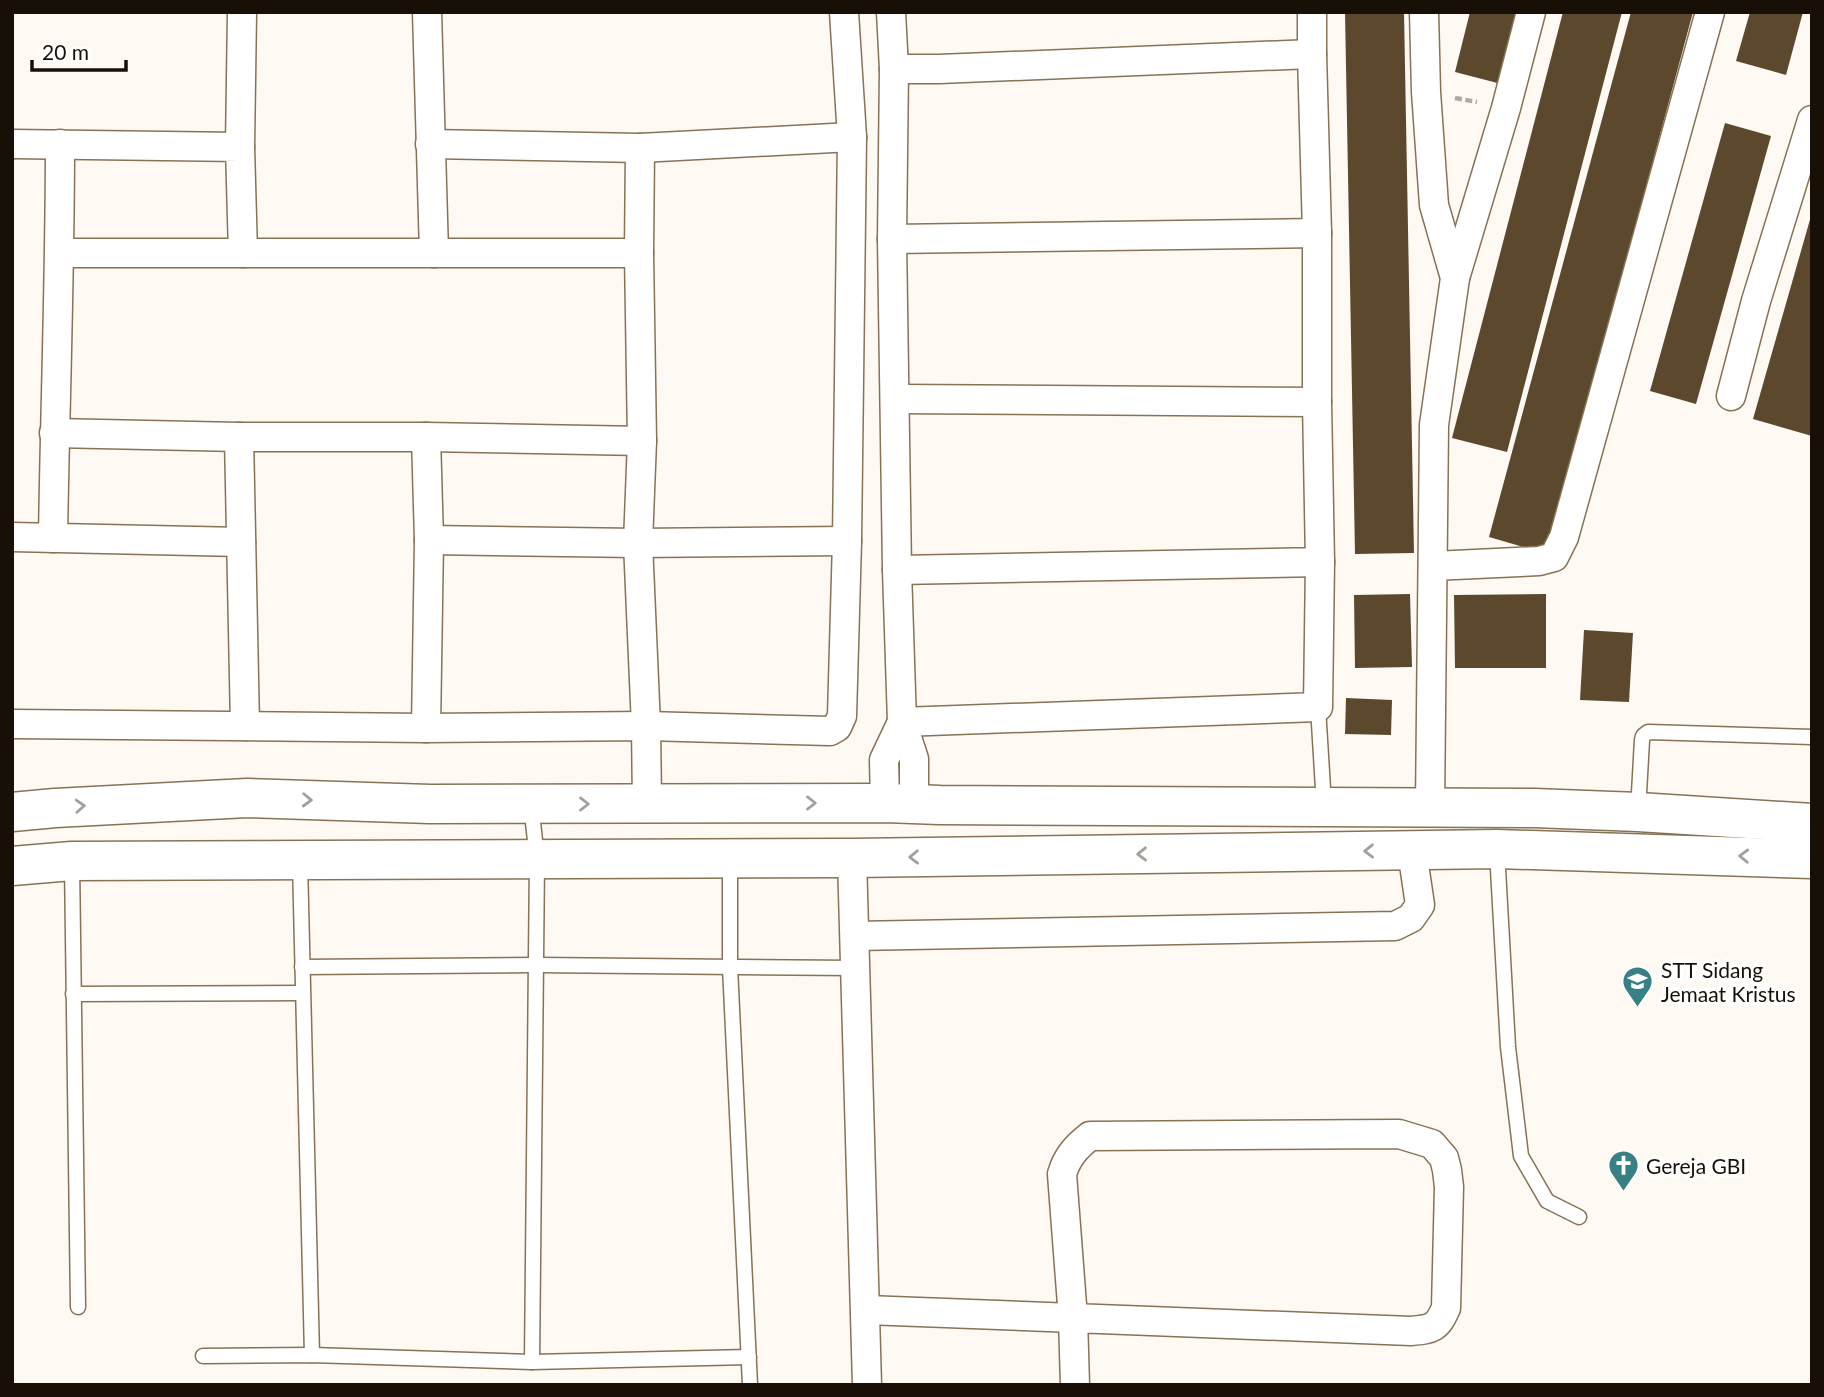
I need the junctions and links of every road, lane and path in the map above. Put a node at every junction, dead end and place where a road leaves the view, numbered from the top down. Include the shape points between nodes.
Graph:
1 (242, 12) edge
2 (427, 12) edge
3 (844, 12) edge
4 (891, 12) edge
5 (1312, 12) edge
6 (1424, 12) edge
7 (1531, 12) edge
8 (1710, 12) edge
9 (1312, 54) junction
10 (894, 69) junction
11 (1426, 92) junction
12 (1506, 108) junction
13 (1812, 120) edge
14 (852, 137) junction
15 (12, 144) edge
16 (60, 144) junction
17 (430, 144) junction
18 (240, 147) junction
19 (640, 148) junction
20 (1317, 233) junction
21 (892, 239) junction
22 (60, 253) junction
23 (243, 253) junction
24 (434, 253) junction
25 (639, 253) junction
26 (1455, 278) junction
27 (1731, 396) dead end
28 (895, 400) junction
29 (1317, 402) junction
30 (54, 432) junction
31 (239, 437) junction
32 (426, 437) junction
33 (642, 441) junction
34 (12, 537) edge
35 (53, 538) junction
36 (429, 540) junction
37 (847, 541) junction
38 (241, 542) junction
39 (638, 543) junction
40 (1321, 562) junction
41 (1433, 566) junction
42 (897, 570) junction
43 (1318, 707) junction
44 (902, 722) junction
45 (12, 724) edge
46 (244, 726) junction
47 (646, 726) junction
48 (426, 728) junction
49 (1812, 737) edge
50 (531, 803) junction
51 (647, 804) junction
52 (900, 804) junction
53 (1324, 806) junction
54 (1430, 808) junction
55 (12, 812) edge
56 (1638, 812) junction
57 (1812, 823) edge
58 (1497, 849) junction
59 (1412, 851) junction
60 (730, 858) junction
61 (852, 858) junction
62 (537, 859) junction
63 (1812, 859) edge
64 (299, 860) junction
65 (72, 861) junction
66 (12, 866) edge
67 (855, 936) junction
68 (537, 965) junction
69 (302, 967) junction
70 (730, 967) junction
71 (854, 968) junction
72 (302, 993) junction
73 (73, 995) junction
74 (1579, 1217) dead end
75 (78, 1307) dead end
76 (866, 1310) junction
77 (1073, 1318) junction
78 (312, 1355) junction
79 (203, 1356) dead end
80 (749, 1357) junction
81 (533, 1362) junction
82 (750, 1385) edge
83 (867, 1385) edge
84 (1075, 1385) edge

1 - 18 street
2 - 17 street
3 - 14 street
4 - 10 street
5 - 9 street
6 - 11 street
7 - 12 street
8 - 41 street via 1564,537 1554,557 1539,561
9 - 10 street
9 - 20 street
10 - 21 street
11 - 12 path
11 - 26 street via 1434,205
12 - 26 street
13 - 27 street
14 - 19 street
14 - 37 street
15 - 16 street
16 - 18 street
16 - 22 street
17 - 19 street
17 - 24 street
18 - 23 street
19 - 25 street
20 - 21 street
20 - 29 street
21 - 28 street
22 - 23 street
22 - 30 street
23 - 24 street
24 - 25 street
25 - 33 street
26 - 41 street via 1434,425
28 - 29 street
28 - 42 street
29 - 40 street
30 - 31 street
30 - 35 street
31 - 32 street
31 - 38 street
32 - 33 street
32 - 36 street
33 - 39 street
34 - 35 street
35 - 38 street
36 - 39 street
36 - 48 street
37 - 39 street
37 - 47 street via 842,716 837,727 830,731
38 - 46 street
39 - 47 street
40 - 42 street
40 - 43 street
41 - 54 street
42 - 44 street
43 - 44 street
43 - 53 lane
44 - 52 street via 884,760
45 - 46 street
46 - 48 street
47 - 48 street
47 - 51 street
49 - 56 lane via 1648,732 1642,740
50 -> 51 main road
55 -> 50 main road via 247,798
50 - 62 lane
51 -> 52 main road
52 - 53 main road
53 - 54 main road
54 - 56 main road
56 - 57 main road
58 - 59 main road
63 -> 58 main road
58 - 74 lane via 1508,1047 1521,1156 1547,1201
59 -> 61 main road
59 - 67 street via 1420,905 1411,918 1395,926
60 - 61 main road
60 - 62 main road
60 - 70 lane
61 - 67 street
62 - 64 main road
62 - 68 lane
64 - 65 main road
64 - 69 lane
65 - 66 main road
65 - 73 lane
67 - 71 street
68 - 69 lane
68 - 70 lane
68 - 81 lane
69 - 72 lane
70 - 71 lane
70 - 80 lane
71 - 76 street
72 - 73 lane
72 - 78 lane
73 - 75 lane
76 - 77 street
76 - 83 street
77 - 77 street via 1430,1329 1446,1308 1449,1187 1444,1158 1432,1144 1399,1134 1090,1136 1066,1160 1062,1174
77 - 84 street
78 - 79 lane
78 - 81 lane
80 - 81 lane
80 - 82 lane

